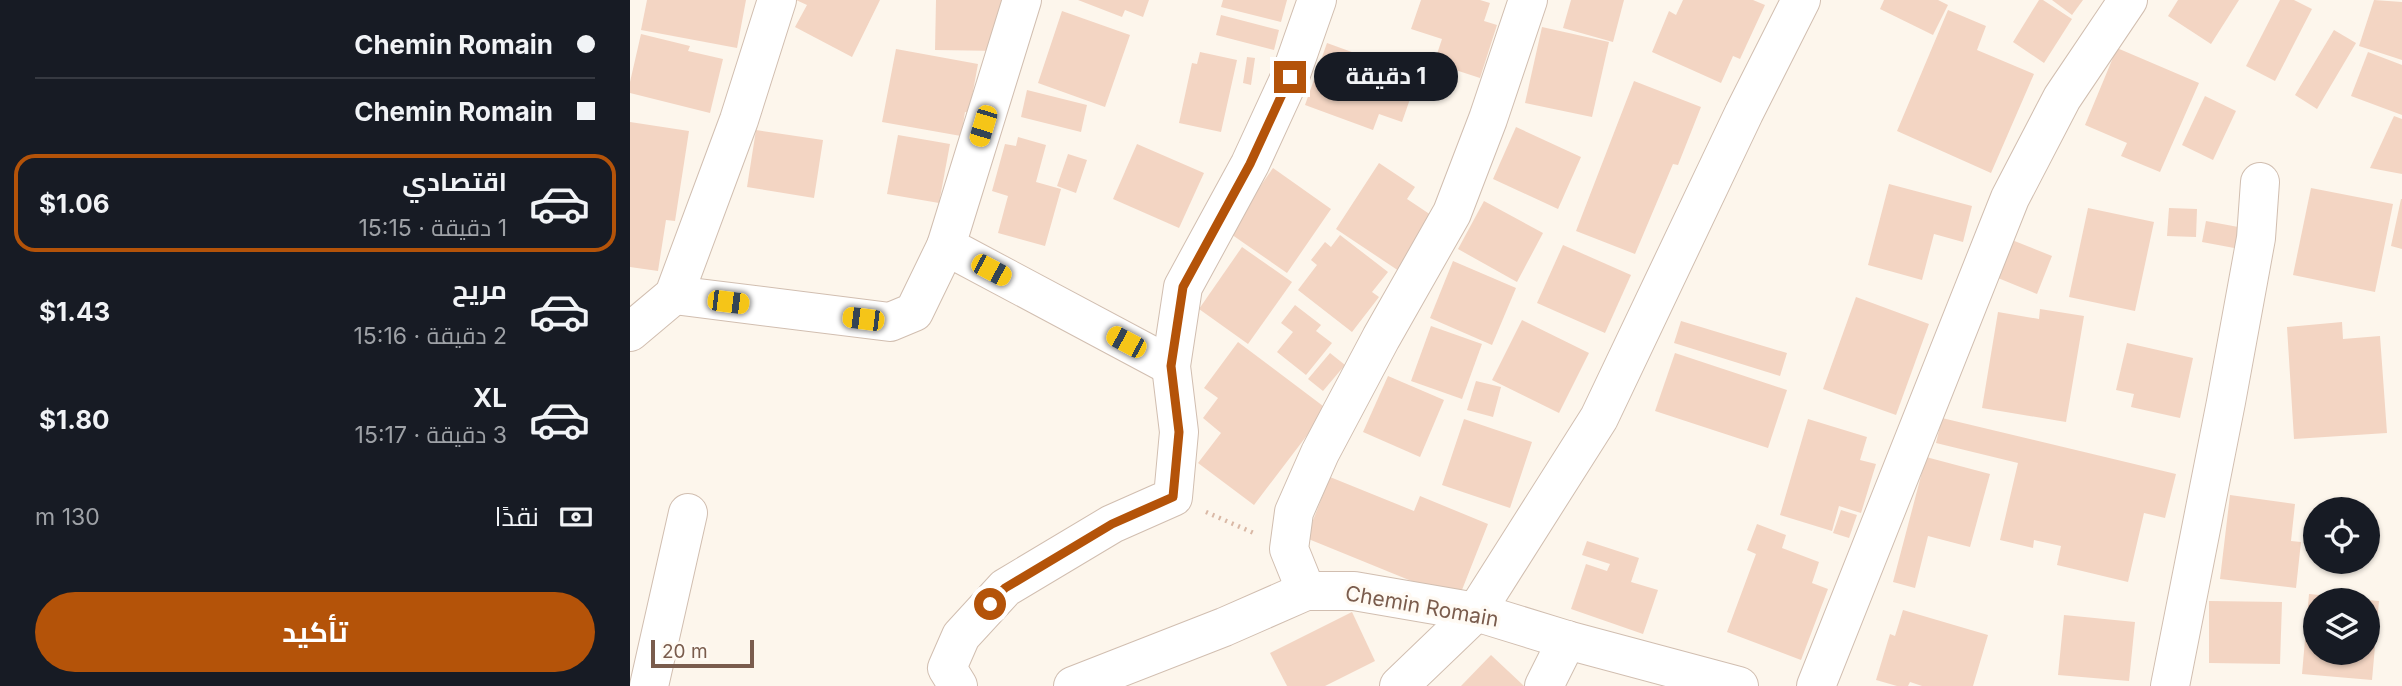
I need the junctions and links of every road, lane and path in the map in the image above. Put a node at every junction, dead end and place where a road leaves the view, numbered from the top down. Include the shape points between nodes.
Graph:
1 (777, 0) edge
2 (1022, 0) edge
3 (1317, 0) edge
4 (1528, 0) edge
5 (1801, 0) edge
6 (2128, 0) edge
7 (2260, 182) dead end
8 (946, 246) junction
9 (674, 295) junction
10 (630, 332) edge
11 (1171, 366) junction
12 (1173, 497) junction
13 (688, 513) dead end
14 (1289, 549) junction
15 (1306, 590) junction
16 (1476, 612) junction
17 (1567, 640) junction
18 (649, 686) edge
19 (957, 686) edge
20 (1073, 686) edge
21 (1399, 686) edge
22 (1544, 686) edge
23 (1739, 686) edge
24 (1816, 686) edge
25 (2169, 686) edge

1 - 9 street via 739,120
2 - 8 street
3 - 11 street via 1290,77 1250,164 1183,287
4 - 14 street via 1452,214 1320,453 1294,512
5 - 16 street via 1599,418
6 - 24 street via 2062,98 2010,198
7 - 25 street via 2256,238
8 - 9 street via 914,312 890,322
8 - 11 street
9 - 10 street
11 - 12 street via 1179,432
12 - 14 path
12 - 19 street via 1112,524 1005,588 961,636 947,668
13 - 18 street
14 - 15 street
15 - 16 street, Chemin Romain via 1354,591
15 - 20 street, Chemin Romain
16 - 17 street, Chemin Romain
16 - 21 street
17 - 22 street
17 - 23 street, Chemin Romain

